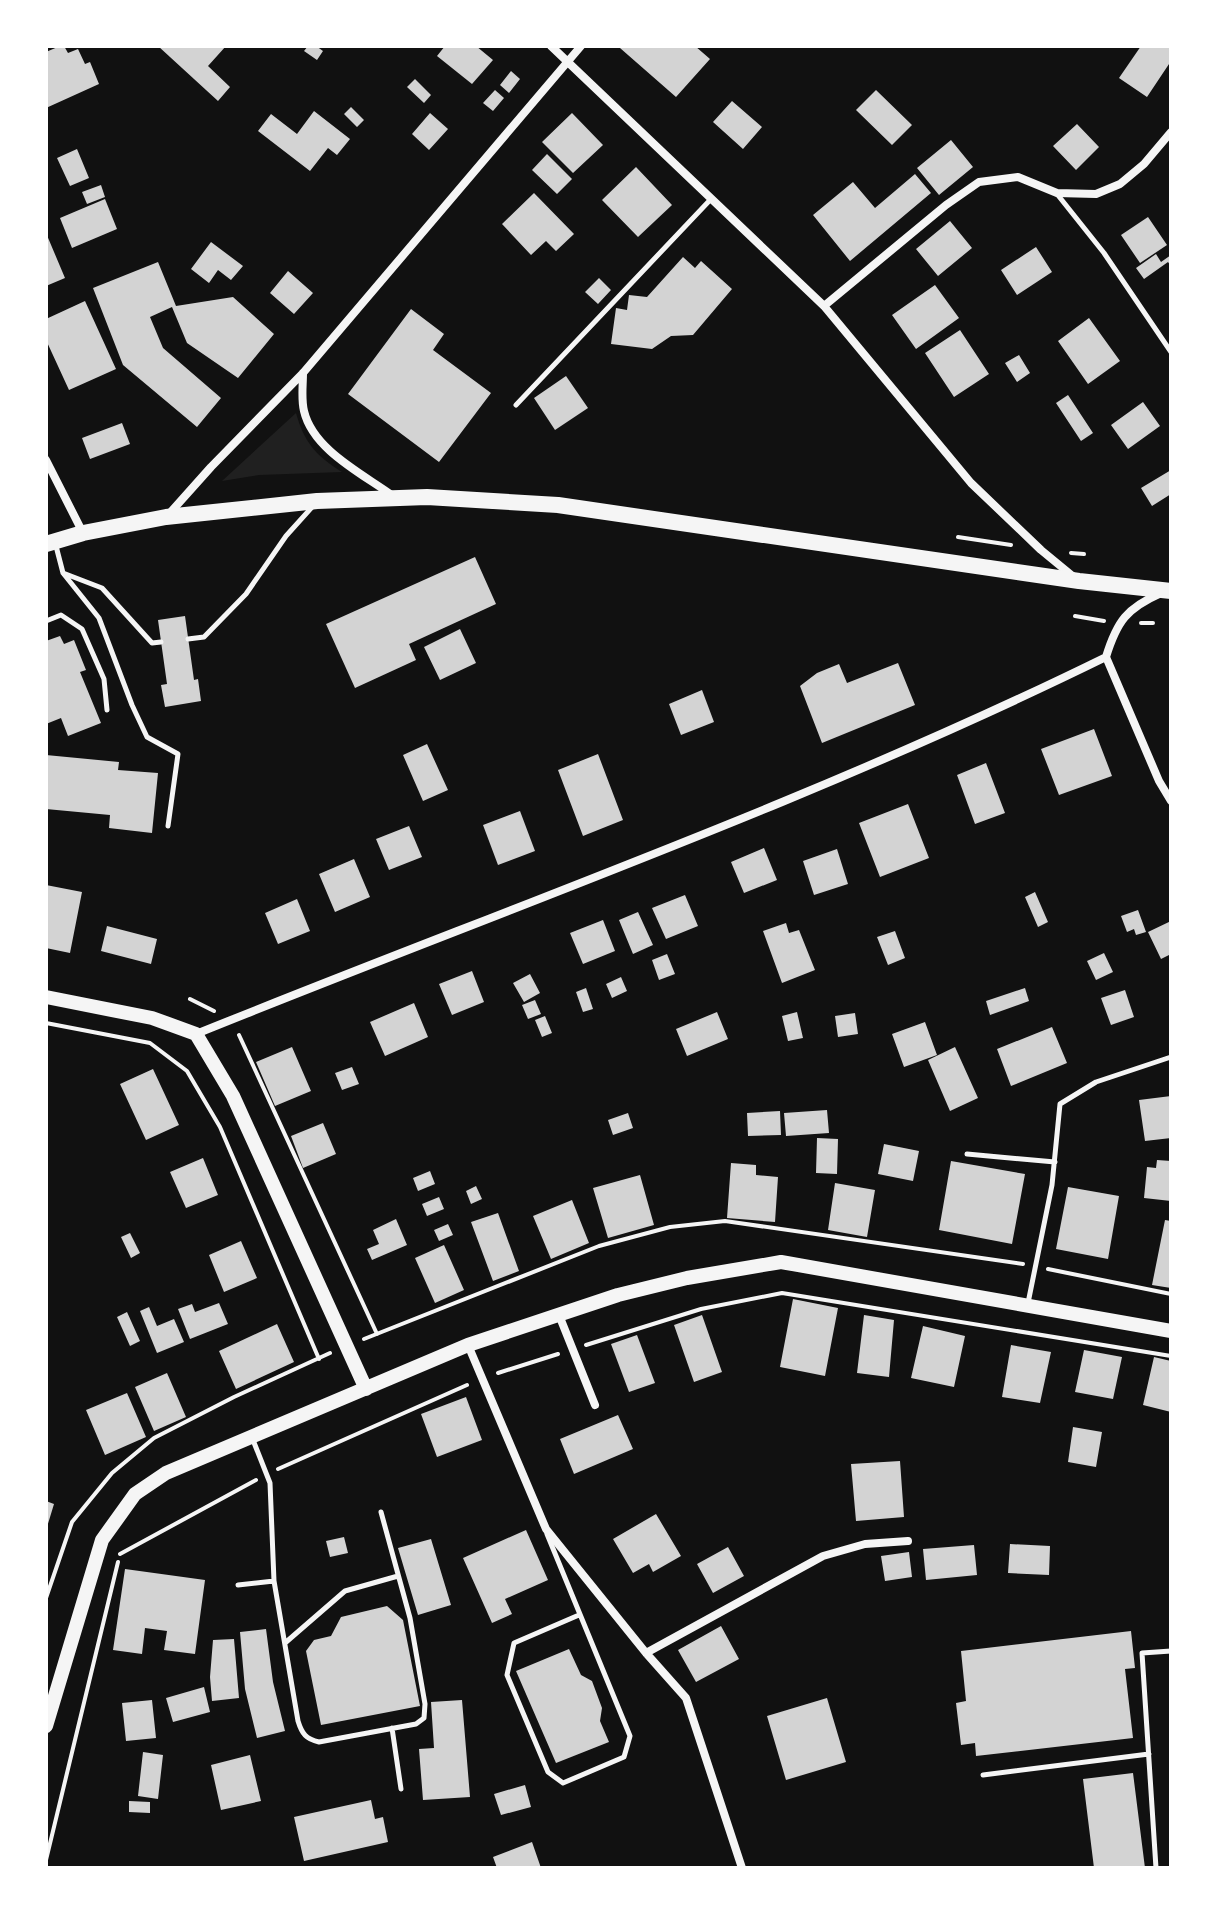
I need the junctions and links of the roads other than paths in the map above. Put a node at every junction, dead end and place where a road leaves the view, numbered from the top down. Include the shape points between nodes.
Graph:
1 (551, 46) edge
2 (581, 46) edge
3 (569, 61) junction
4 (1171, 132) edge
5 (1057, 193) junction
6 (712, 198) junction
7 (824, 306) junction
8 (1171, 352) edge
9 (303, 373) junction
10 (516, 405) dead end
11 (46, 460) edge
12 (393, 497) junction
13 (317, 501) junction
14 (166, 517) junction
15 (83, 533) junction
16 (50, 542) edge
17 (63, 573) junction
18 (1079, 581) junction
19 (1168, 591) edge
20 (46, 621) edge
21 (188, 639) dead end
22 (161, 642) dead end
23 (1106, 657) junction
24 (107, 710) dead end
25 (1171, 801) edge
26 (168, 826) dead end
27 (46, 997) edge
28 (196, 1034) junction
29 (1171, 1057) edge
30 (967, 1154) dead end
31 (1055, 1162) junction
32 (1027, 1306) junction
33 (559, 1315) junction
34 (1171, 1331) edge
35 (468, 1345) junction
36 (366, 1389) junction
37 (595, 1405) dead end
38 (251, 1436) junction
39 (381, 1512) dead end
40 (546, 1529) junction
41 (908, 1541) dead end
42 (398, 1576) junction
43 (274, 1581) junction
44 (238, 1585) dead end
45 (579, 1615) junction
46 (284, 1644) junction
47 (1171, 1651) edge
48 (646, 1653) junction
49 (46, 1726) edge
50 (392, 1728) junction
51 (1149, 1754) junction
52 (983, 1775) dead end
53 (401, 1789) dead end
54 (742, 1868) edge
55 (1156, 1868) edge

1 - 3 street
2 - 3 street
3 - 6 street
3 - 9 street
4 - 5 street via 1120,184 1096,194
5 - 7 street via 1018,177 979,182
5 - 8 lane
6 - 7 street
6 - 10 lane
7 - 18 street via 971,483
9 - 12 street via 303,409 310,428
9 - 14 street
11 - 15 street
12 - 13 main road
12 - 18 main road via 558,505
13 - 14 main road
13 - 21 lane via 246,594 204,637
14 - 15 main road
15 - 16 main road
16 - 17 lane
17 - 22 lane via 102,588 152,643
17 - 26 lane via 99,618 147,737 178,754
18 - 19 main road
19 - 23 street via 1124,615
20 - 24 lane via 61,615 82,629 104,679
23 - 25 street
23 - 28 street via 995,712 648,857
27 - 28 street via 152,1018
28 - 36 street via 233,1096
29 - 31 lane via 1096,1082 1060,1104
30 - 31 lane
31 - 32 lane
32 - 33 street via 781,1262 687,1278
32 - 34 street
33 - 35 street
33 - 37 street
35 - 36 street
35 - 40 street
36 - 38 street
38 - 43 lane via 270,1483
38 - 49 street via 166,1473 135,1494 102,1540
39 - 42 lane
40 - 45 lane
40 - 48 street
41 - 48 street via 865,1544 823,1556
42 - 46 lane via 345,1591
42 - 50 lane via 425,1704 424,1718 416,1724
43 - 44 lane
43 - 46 lane
45 - 45 lane via 630,1736 624,1757 563,1783 548,1772 507,1675 514,1643
46 - 50 lane via 298,1721 309,1740
47 - 51 lane via 1142,1653
48 - 54 street via 686,1698
50 - 53 lane
51 - 52 lane
51 - 55 lane

